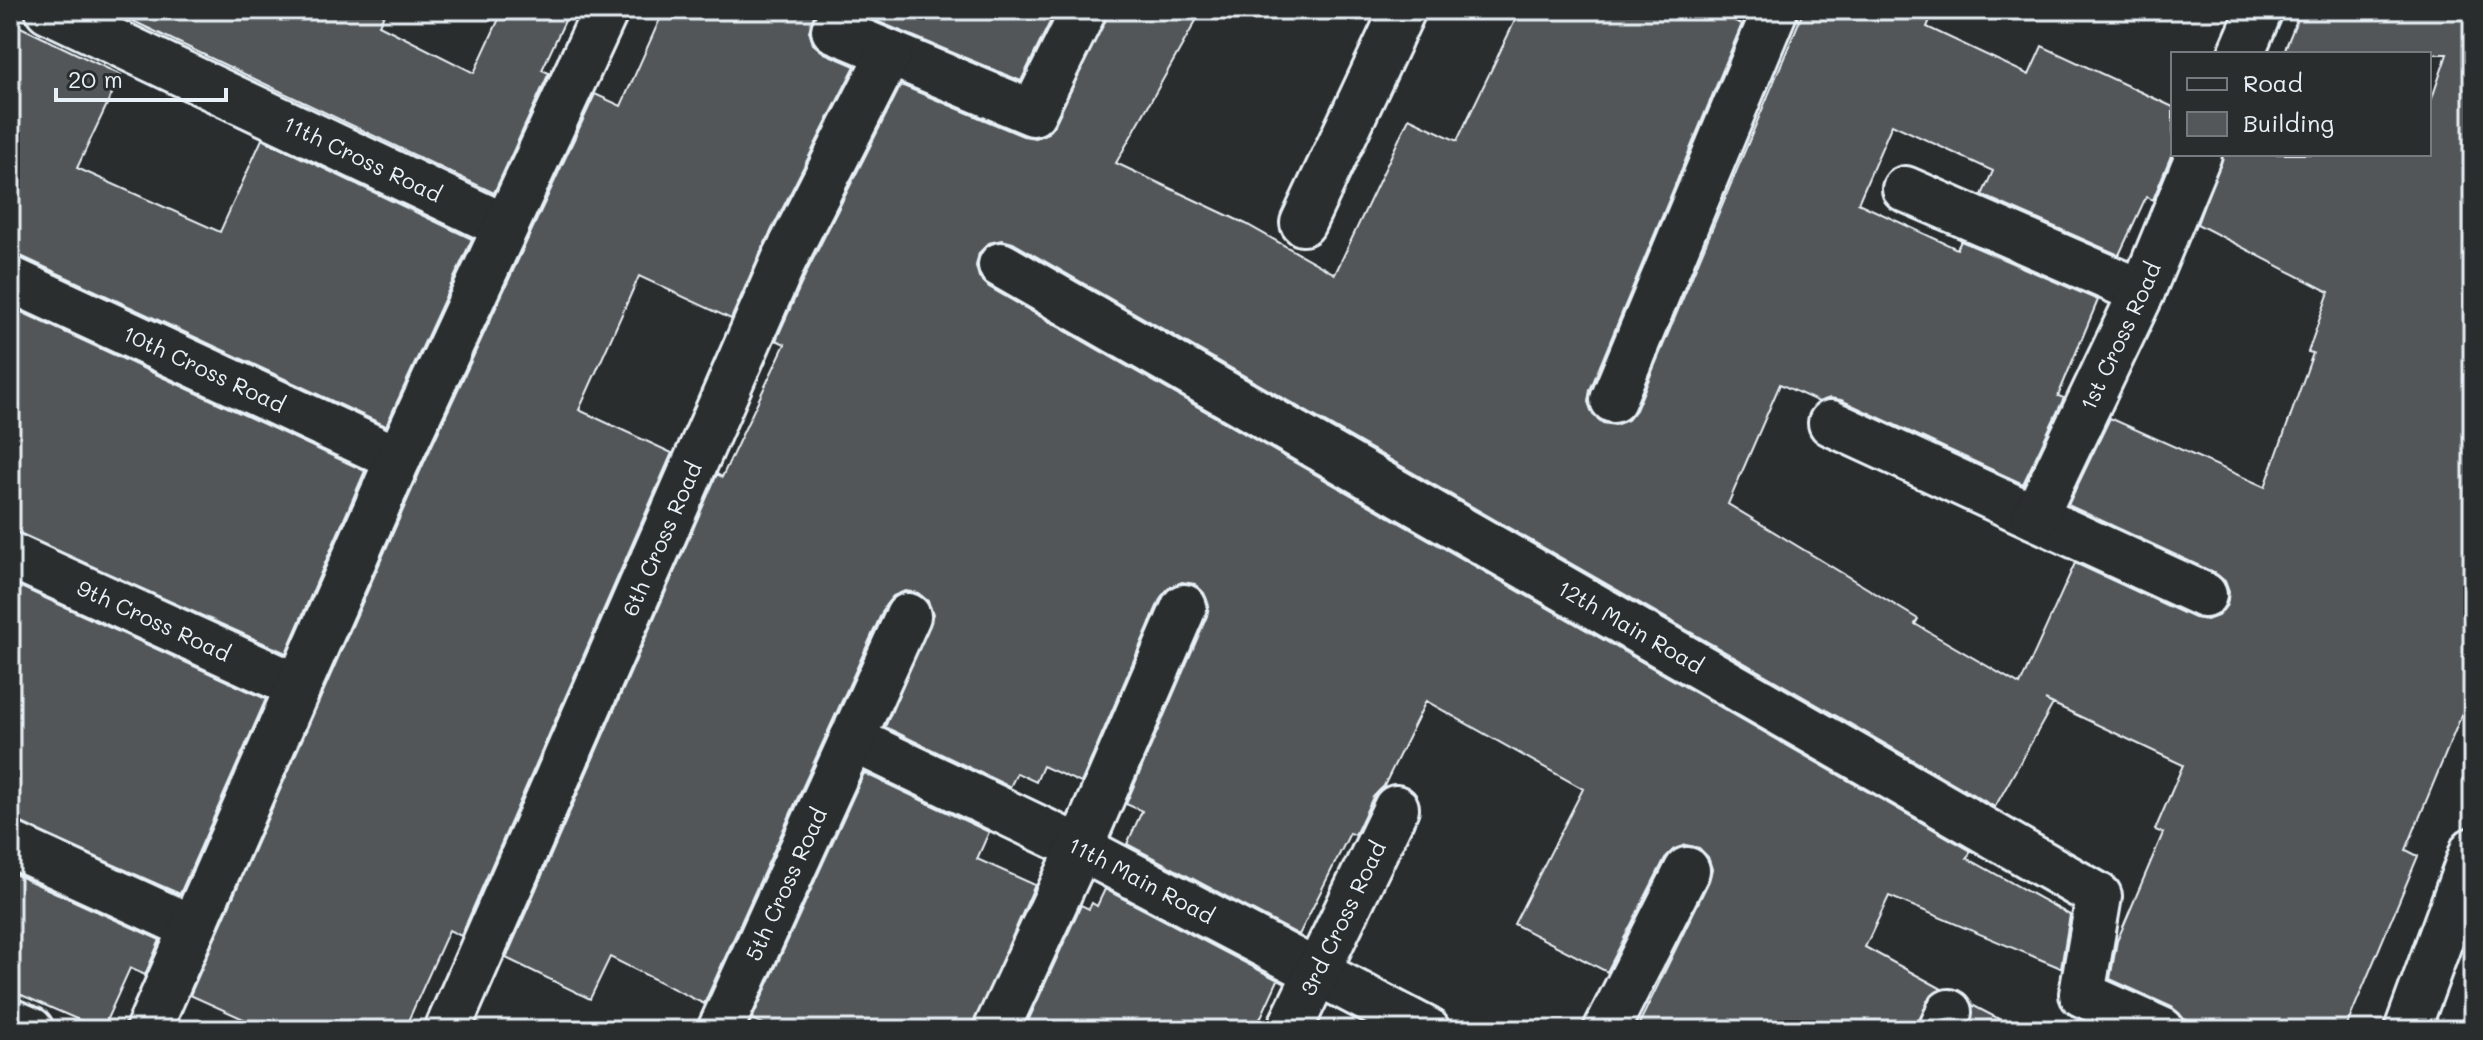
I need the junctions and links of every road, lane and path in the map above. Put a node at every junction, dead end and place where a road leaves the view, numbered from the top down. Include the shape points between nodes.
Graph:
1 (48, 10) edge
2 (606, 10) edge
3 (844, 10) edge
4 (1084, 10) edge
5 (1403, 10) edge
6 (1775, 10) edge
7 (2260, 10) edge
8 (2242, 52) edge
9 (889, 54) junction
10 (2198, 156) edge
11 (1905, 189) dead end
12 (1303, 223) dead end
13 (504, 226) junction
14 (1001, 265) dead end
15 (10, 279) edge
16 (2142, 292) junction
17 (1613, 400) dead end
18 (1831, 423) dead end
19 (398, 459) junction
20 (2035, 517) junction
21 (10, 555) edge
22 (2204, 595) dead end
23 (1184, 607) dead end
24 (908, 616) dead end
25 (297, 686) junction
26 (852, 739) junction
27 (1396, 808) dead end
28 (10, 844) edge
29 (1080, 848) junction
30 (2473, 850) edge
31 (1687, 870) dead end
32 (191, 927) junction
33 (1316, 974) junction
34 (10, 1021) edge
35 (31, 1030) edge
36 (148, 1030) edge
37 (447, 1030) edge
38 (720, 1030) edge
39 (996, 1030) edge
40 (1289, 1030) edge
41 (1427, 1030) edge
42 (1606, 1030) edge
43 (2162, 1030) edge
44 (2407, 1030) edge

1 - 13 street, 11th Cross Road
2 - 13 street
3 - 9 street via 834,30
4 - 9 street via 1033,113
5 - 12 street
6 - 17 street
7 - 8 street
9 - 37 street, 6th Cross Road via 784,260
10 - 16 street, 1st Cross Road
11 - 16 street
13 - 19 street
14 - 43 street, 12th Main Road via 2099,896 2082,994
15 - 19 street, 10th Cross Road
16 - 20 street, 1st Cross Road
18 - 20 street
19 - 25 street
20 - 22 street
21 - 25 street, 9th Cross Road
23 - 29 street
24 - 26 street, 5th Cross Road
25 - 32 street
26 - 29 street, 11th Main Road
26 - 38 street, 5th Cross Road
27 - 33 street, 3rd Cross Road
28 - 32 street
29 - 33 street, 11th Main Road
29 - 39 street
30 - 44 street
31 - 42 street
32 - 36 street
33 - 40 street, 3rd Cross Road
33 - 41 street, 11th Main Road
34 - 35 street

